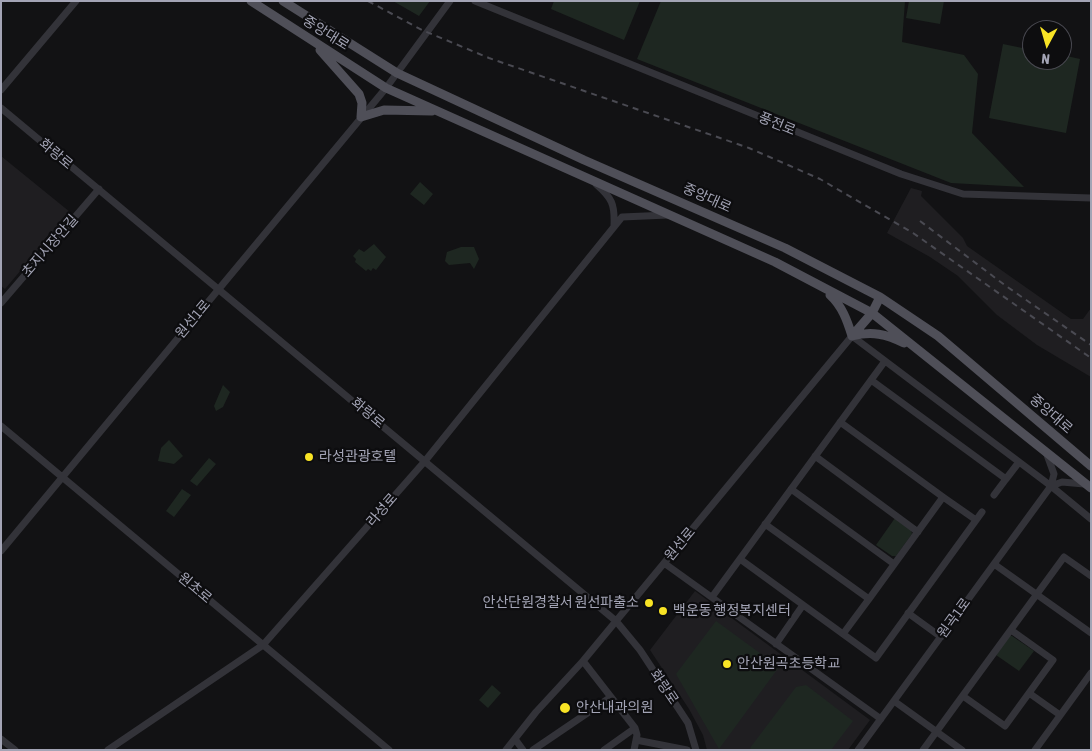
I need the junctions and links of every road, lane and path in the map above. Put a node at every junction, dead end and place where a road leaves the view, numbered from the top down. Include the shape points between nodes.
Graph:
1 (76, 1) edge
2 (251, 1) edge
3 (283, 1) edge
4 (450, 1) edge
5 (475, 1) edge
6 (312, 41) junction
7 (397, 72) junction
8 (386, 88) junction
9 (1, 90) edge
10 (1, 108) edge
11 (438, 111) junction
12 (361, 117) junction
13 (593, 181) junction
14 (99, 189) junction
15 (1091, 198) edge
16 (668, 215) junction
17 (614, 226) junction
18 (821, 286) junction
19 (219, 288) junction
20 (4, 294) edge
21 (880, 297) junction
22 (1, 303) edge
23 (872, 313) junction
24 (852, 336) junction
25 (915, 347) junction
26 (885, 361) junction
27 (870, 380) junction
28 (840, 422) junction
29 (1, 426) edge
30 (1046, 452) junction
31 (815, 456) junction
32 (425, 461) junction
33 (1019, 462) junction
34 (1091, 466) edge
35 (62, 477) junction
36 (1006, 479) junction
37 (1051, 486) junction
38 (1089, 486) edge
39 (791, 489) junction
40 (994, 495) dead end
41 (943, 496) junction
42 (982, 512) dead end
43 (1091, 519) edge
44 (976, 520) junction
45 (765, 524) junction
46 (918, 532) junction
47 (1, 552) edge
48 (740, 559) junction
49 (664, 563) junction
50 (894, 564) junction
51 (994, 564) junction
52 (1091, 576) edge
53 (1036, 594) junction
54 (712, 597) junction
55 (869, 599) junction
56 (803, 605) junction
57 (908, 613) junction
58 (616, 621) junction
59 (1011, 630) junction
60 (1091, 633) edge
61 (843, 634) junction
62 (941, 637) junction
63 (776, 644) junction
64 (263, 645) junction
65 (583, 661) junction
66 (1091, 673) edge
67 (1029, 693) junction
68 (963, 696) junction
69 (611, 697) junction
70 (894, 701) junction
71 (1060, 716) junction
72 (881, 719) junction
73 (635, 728) junction
74 (937, 731) junction
75 (1, 739) edge
76 (515, 739) junction
77 (636, 740) junction
78 (14, 750) edge
79 (108, 750) edge
80 (389, 750) edge
81 (506, 750) edge
82 (523, 750) edge
83 (533, 750) edge
84 (604, 750) edge
85 (634, 750) edge
86 (687, 750) edge
87 (696, 750) edge
88 (858, 750) edge
89 (923, 750) edge
90 (962, 750) edge
91 (1035, 750) edge

1 - 9 street
2 - 6 main road, 중앙대로
3 - 7 main road, 중앙대로
4 - 7 street, 원선1로
5 - 15 street, 풍전로 via 945,190 963,194
6 - 8 main road, 중앙대로
6 - 12 main road via 359,94
7 - 8 street, 원선1로
7 - 21 main road, 중앙대로 via 584,160 785,248
8 - 11 main road, 중앙대로
8 - 12 street, 원선1로
10 - 14 street, 화랑로
11 - 12 main road via 391,110
11 - 13 main road, 중앙대로
12 - 19 street, 원선1로
13 - 16 main road, 중앙대로
13 - 17 street via 608,194 615,209
14 - 19 street, 화랑로
14 - 20 street, 초지시장안길
16 - 17 street via 622,217
16 - 18 main road, 중앙대로
17 - 32 street, 라성로
18 - 23 main road, 중앙대로
18 - 24 main road via 837,301
19 - 32 street, 화랑로
19 - 35 street, 원선1로
20 - 22 street, 초지시장안길
21 - 23 main road
21 - 34 main road, 중앙대로 via 938,336
23 - 24 main road
23 - 25 main road, 중앙대로
24 - 25 main road via 886,334
24 - 26 street
24 - 49 street, 원선로
25 - 30 main road
26 - 27 street
26 - 33 street
27 - 28 street
27 - 36 street
28 - 31 street
28 - 41 street
29 - 35 street, 원초로
30 - 37 street via 1054,474
30 - 38 main road
31 - 39 street
31 - 46 street
32 - 58 street, 화랑로
32 - 64 street, 라성로
33 - 36 street
33 - 37 street
35 - 47 street, 원선1로
35 - 64 street, 원초로
36 - 40 street
37 - 38 street via 1072,481
37 - 43 street
37 - 51 street, 원곡1로
39 - 45 street
39 - 50 street
41 - 44 street
41 - 46 street
42 - 44 street
44 - 57 street
45 - 48 street
45 - 55 street
46 - 50 street
48 - 54 street
48 - 56 street
49 - 54 street
49 - 58 street, 원선로
50 - 55 street
51 - 53 street
51 - 62 street, 원곡1로
52 - 53 street via 1064,557
53 - 59 street
53 - 60 street
54 - 63 street
55 - 61 street
56 - 61 street
56 - 63 street
57 - 61 street via 876,658
57 - 62 street
58 - 65 street, 원선로
58 - 87 street, 화랑로 via 640,650 688,724
59 - 67 street via 1053,660
59 - 68 street
62 - 70 street, 원곡1로
63 - 72 street
64 - 79 street, 라성로
64 - 80 street, 원초로
65 - 69 street
65 - 76 street, 원선로
66 - 71 street
67 - 68 street via 1005,726
67 - 71 street
68 - 74 street
69 - 73 street
69 - 83 street
70 - 72 street, 원곡1로
70 - 74 street
71 - 91 street
72 - 88 street, 원곡1로
73 - 77 street
73 - 84 street
74 - 89 street
74 - 90 street
75 - 78 street
76 - 81 street, 원선로
76 - 82 street
77 - 85 street
77 - 86 street

